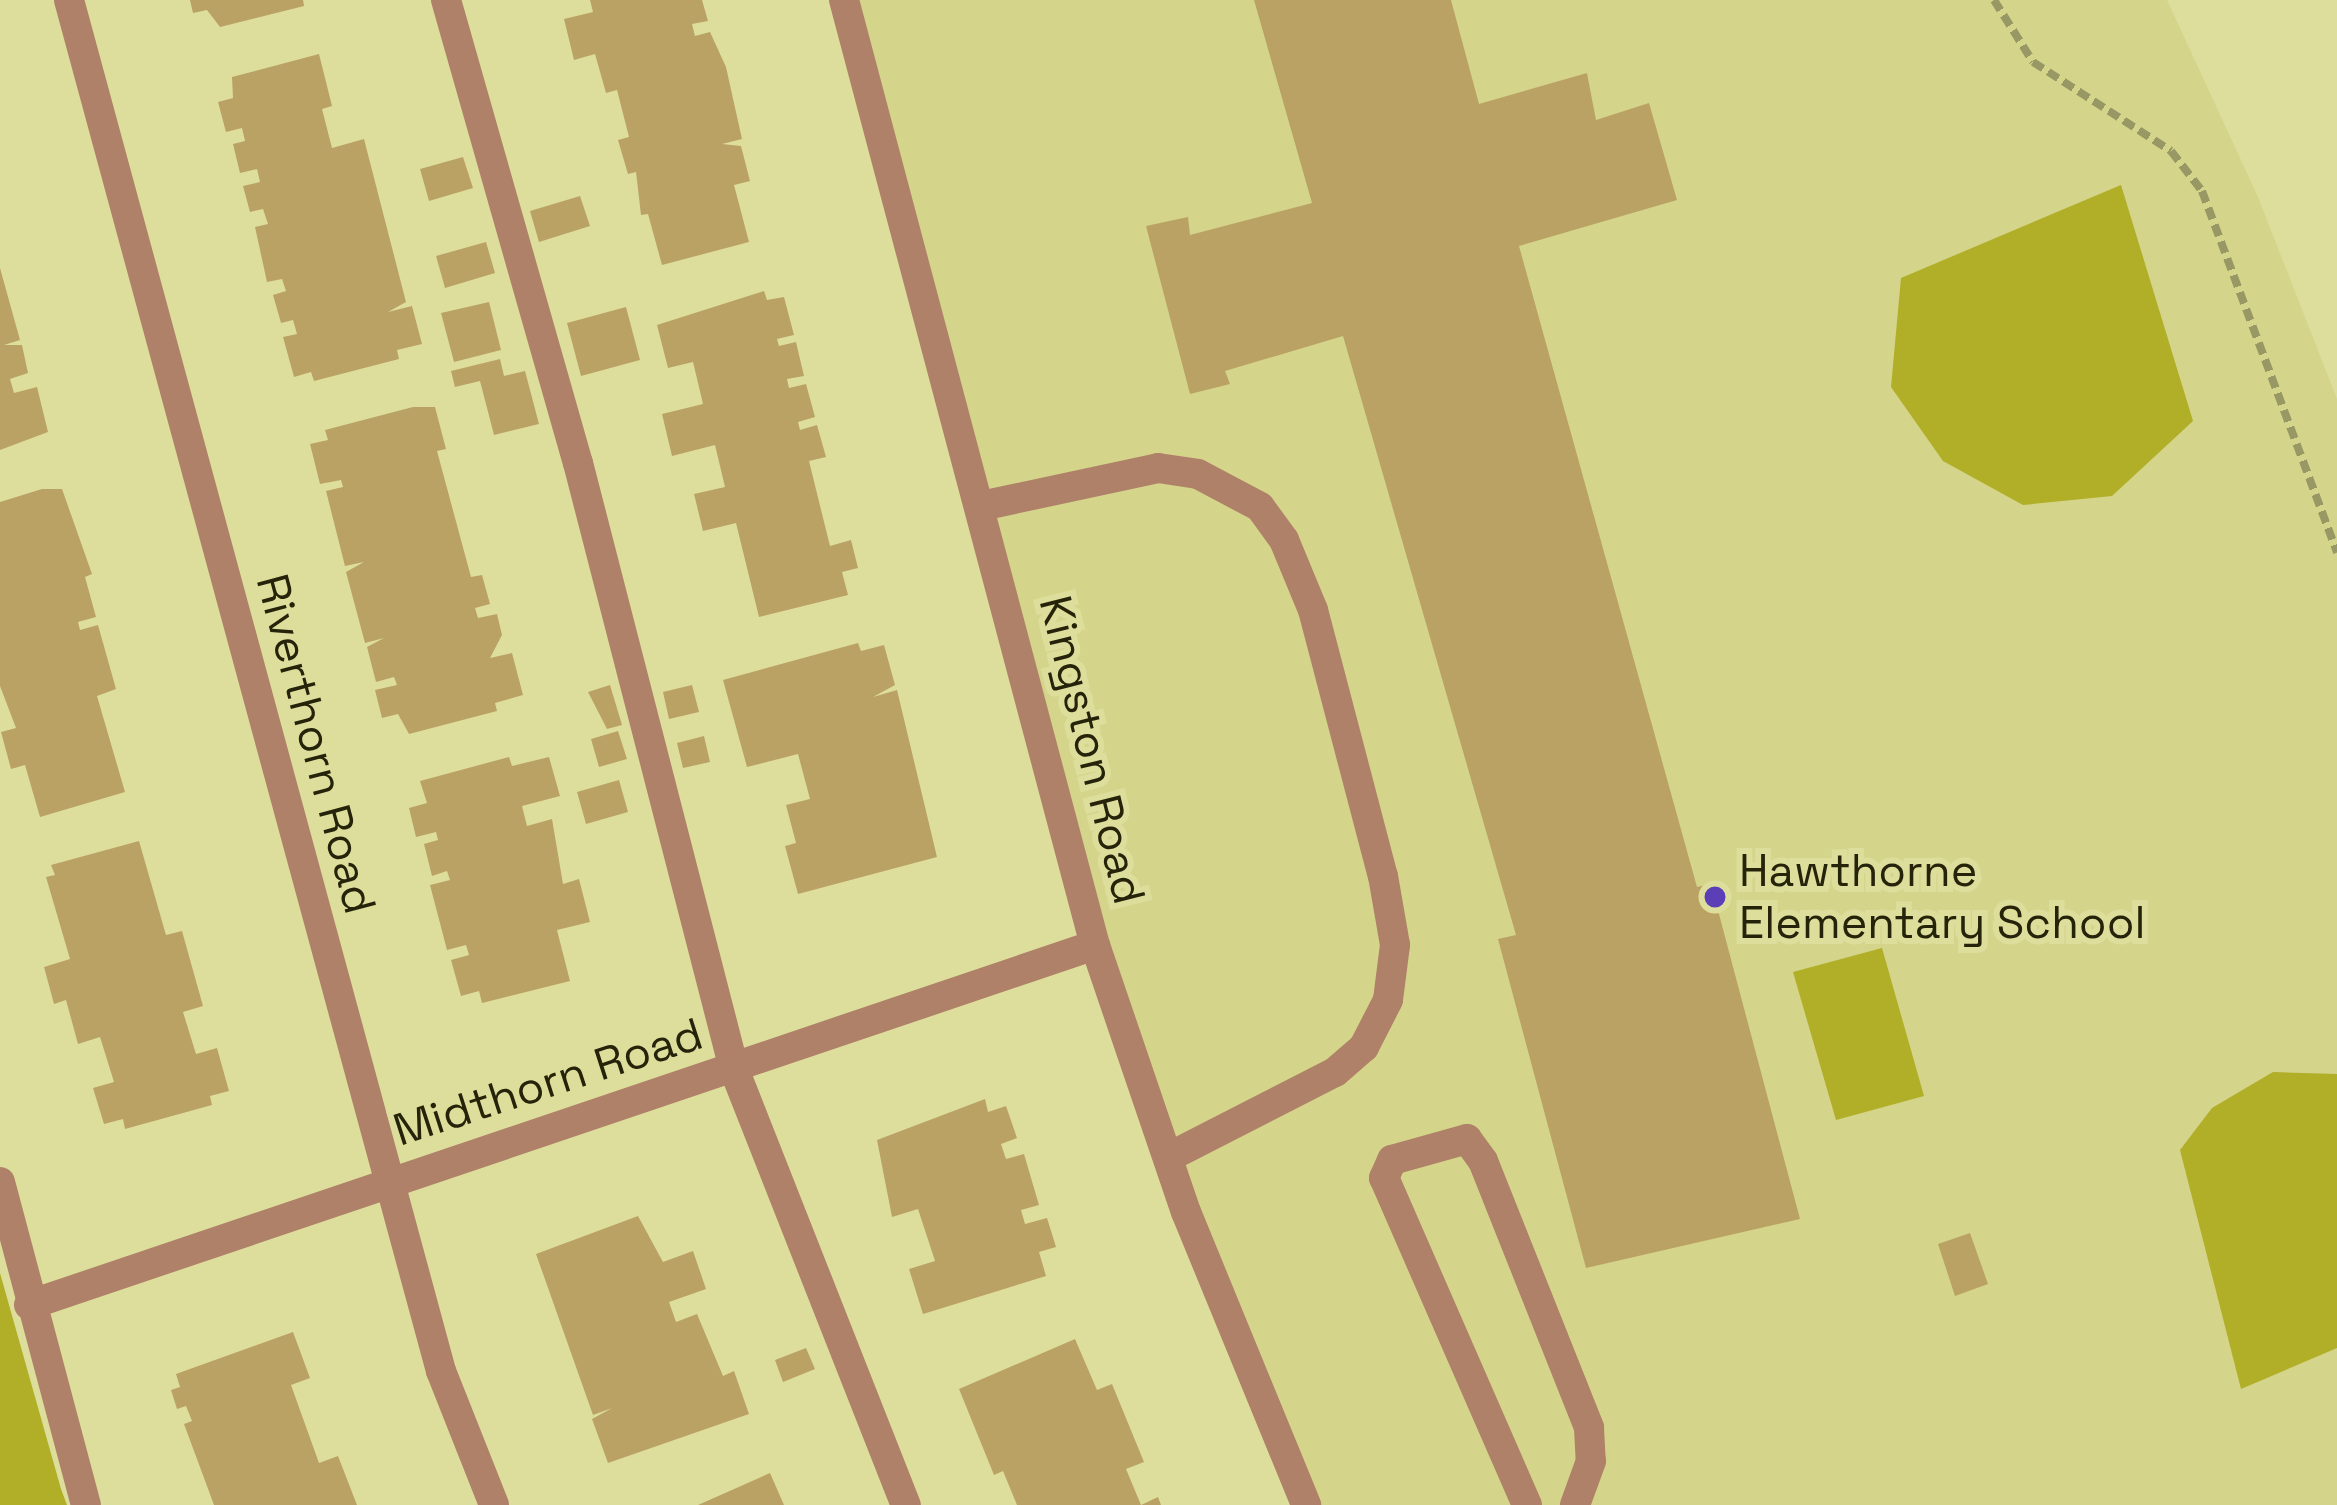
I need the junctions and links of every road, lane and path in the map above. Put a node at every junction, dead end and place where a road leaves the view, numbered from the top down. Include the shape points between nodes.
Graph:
1 (69, 0) edge
2 (446, 0) edge
3 (844, 0) edge
4 (1994, 0) edge
5 (981, 506) junction
6 (2337, 553) edge
7 (1095, 945) junction
8 (734, 1069) junction
9 (1169, 1157) junction
10 (388, 1181) junction
11 (0, 1182) edge
12 (29, 1305) junction
13 (86, 1505) edge
14 (494, 1505) edge
15 (906, 1505) edge
16 (1306, 1505) edge
17 (1527, 1505) edge
18 (1575, 1505) edge

1 - 10 street, Riverthorn Road
2 - 8 street via 578,463
3 - 5 street, Kingston Road
4 - 6 path via 2033,62 2171,151 2202,191
5 - 7 street, Kingston Road
5 - 9 street via 1158,468 1198,474 1260,507 1284,540 1313,610 1383,876 1396,945 1388,1000 1364,1047 1335,1072
7 - 8 street, Midthorn Road
7 - 9 street, Kingston Road
8 - 10 street, Midthorn Road
8 - 15 street
9 - 16 street, Kingston Road
10 - 12 street, Midthorn Road
10 - 14 street, Riverthorn Road via 440,1371
11 - 12 street
12 - 13 street
17 - 18 street via 1384,1178 1392,1160 1467,1139 1484,1161 1589,1428 1591,1461

